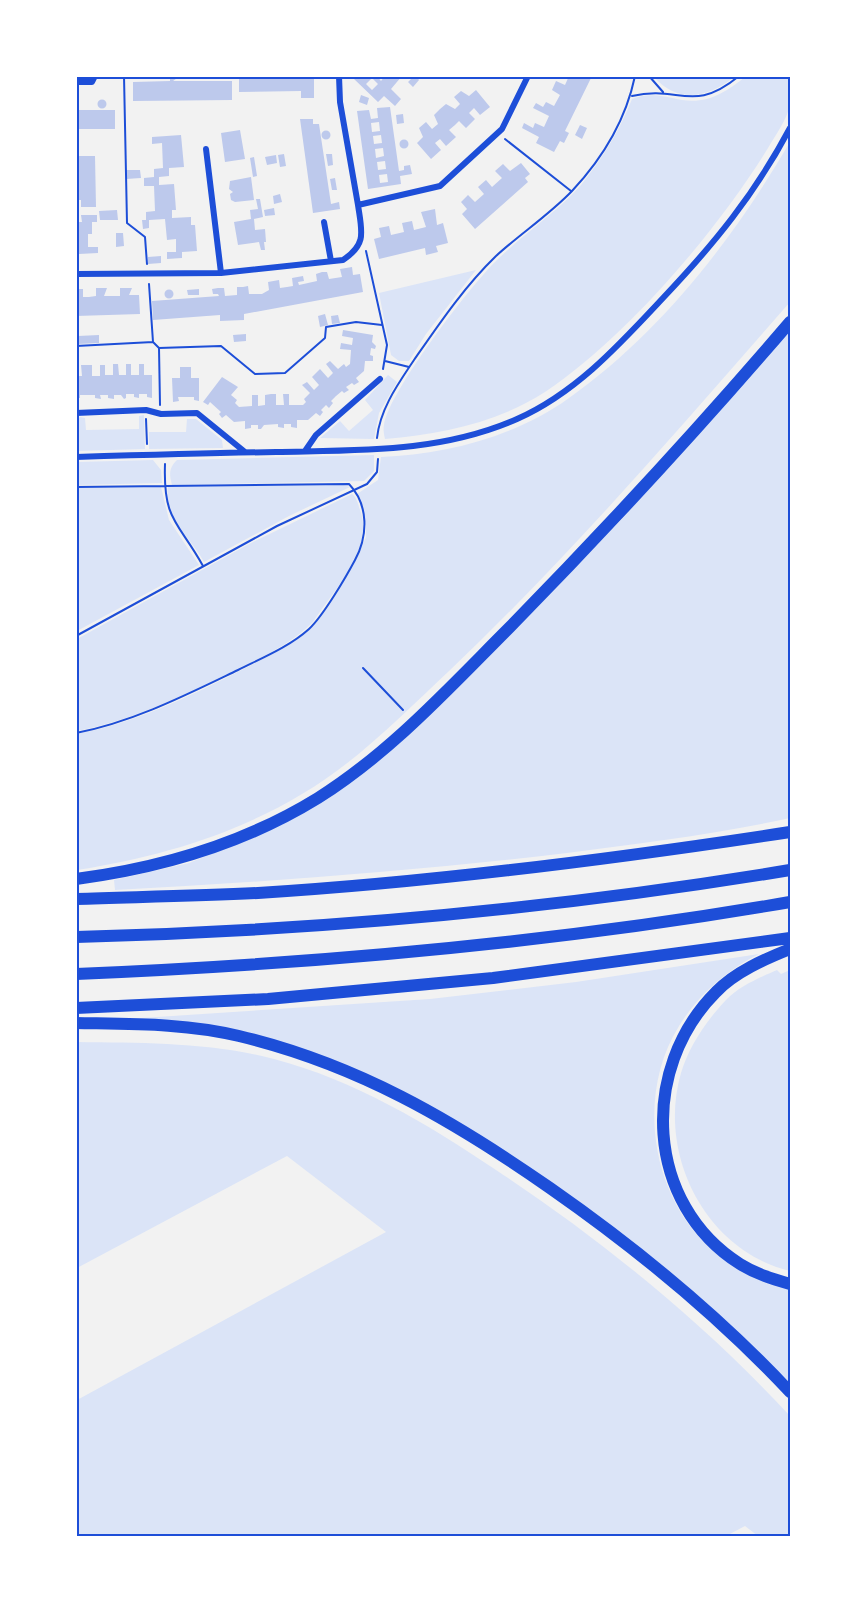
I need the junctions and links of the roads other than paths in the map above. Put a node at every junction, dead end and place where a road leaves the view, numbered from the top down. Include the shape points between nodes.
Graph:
1 (95, 76) edge
2 (339, 76) edge
3 (528, 76) edge
4 (76, 82) edge
5 (790, 128) edge
6 (206, 149) dead end
7 (358, 205) junction
8 (324, 222) dead end
9 (332, 261) junction
10 (221, 273) junction
11 (76, 274) edge
12 (790, 322) edge
13 (380, 379) road end
14 (76, 412) edge
15 (305, 451) junction
16 (245, 453) junction
17 (76, 456) edge
18 (790, 832) edge
19 (790, 870) edge
20 (76, 879) edge
21 (76, 899) edge
22 (790, 902) edge
23 (76, 937) edge
24 (790, 938) edge
25 (790, 950) edge
26 (76, 974) edge
27 (76, 1008) edge
28 (76, 1023) edge
29 (790, 1284) edge
30 (790, 1392) edge

1 - 4 street via 92,82
2 - 7 street
3 - 7 street via 498,134 440,186
5 - 15 street via 760,181 717,241 610,355 538,407 490,429 433,445
6 - 10 street
7 - 9 street via 362,237 357,250 343,260
8 - 9 street
9 - 10 street
10 - 11 street
12 - 20 highway via 563,573 437,701 357,771 285,816 204,851
13 - 15 street via 316,435
14 - 16 street via 197,413
15 - 16 street
16 - 17 street
18 - 21 highway via 651,853 418,879 259,893
19 - 23 highway via 613,896 376,921
22 - 26 highway via 565,936 377,955 207,969
24 - 27 highway via 493,978 268,999
25 - 29 highway via 748,968 717,991 699,1012 675,1052 667,1076 662,1138 675,1189 688,1213 715,1245 765,1277
28 - 30 highway via 172,1026 236,1035 340,1066 384,1086 502,1154 595,1219 663,1273

